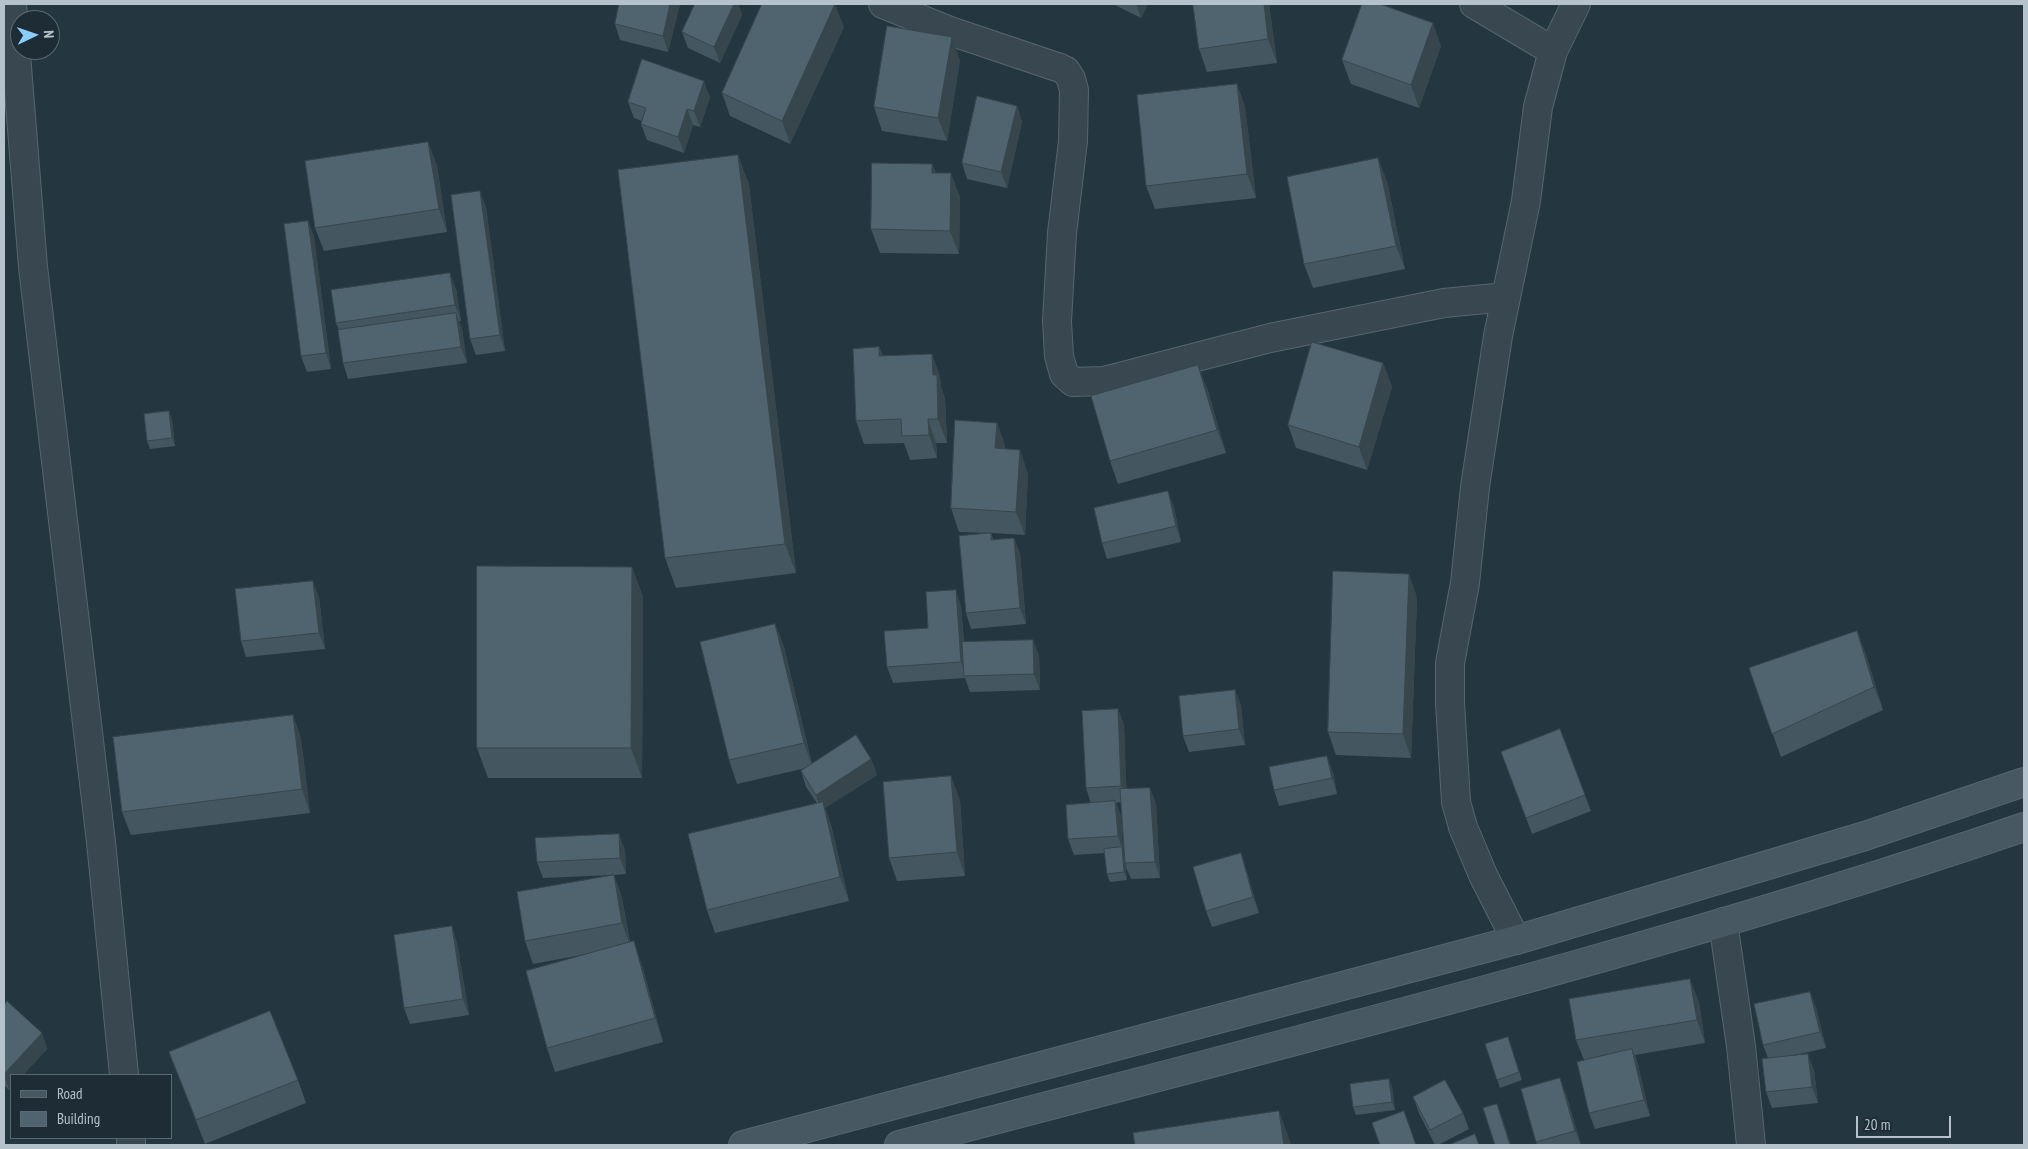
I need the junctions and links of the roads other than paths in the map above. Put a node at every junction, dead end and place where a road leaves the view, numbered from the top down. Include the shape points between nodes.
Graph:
1 (12, 4) edge
2 (883, 4) edge
3 (1474, 4) edge
4 (1576, 4) edge
5 (1553, 51) junction
6 (1506, 297) junction
7 (2024, 782) edge
8 (2024, 826) edge
9 (1723, 922) junction
10 (1516, 940) junction
11 (124, 1074) edge
12 (743, 1145) edge
13 (899, 1145) edge
14 (1751, 1145) edge

1 - 11 street via 33,267 101,842
2 - 6 street via 950,32 1060,68 1071,79 1074,90 1073,141 1056,321 1064,374 1073,382 1104,381 1270,338 1444,303
3 - 5 street
4 - 5 street
5 - 6 street via 1538,107 1526,201
6 - 10 street via 1475,487 1465,583 1450,663 1450,703 1456,802 1483,875
7 - 10 main road via 1856,839
8 - 9 main road
9 - 13 main road via 1478,992
9 - 14 street
10 - 12 main road

